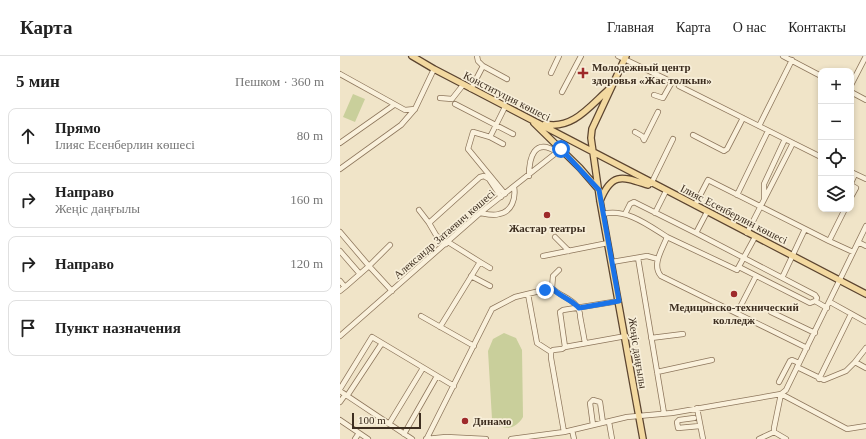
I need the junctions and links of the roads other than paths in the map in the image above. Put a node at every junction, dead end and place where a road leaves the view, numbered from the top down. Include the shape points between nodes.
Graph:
1 (412, 56) edge
2 (477, 56) edge
3 (559, 56) edge
4 (581, 56) edge
5 (783, 56) edge
6 (866, 56) edge
7 (623, 57) edge
8 (792, 60) junction
9 (483, 66) junction
10 (434, 69) junction
11 (551, 73) dead end
12 (340, 74) edge
13 (818, 74) edge
14 (507, 79) dead end
15 (854, 79) edge
16 (462, 85) junction
17 (679, 86) dead end
18 (611, 87) junction
19 (471, 89) junction
20 (562, 92) dead end
21 (854, 94) edge
22 (654, 95) dead end
23 (440, 98) dead end
24 (866, 100) edge
25 (394, 104) junction
26 (455, 104) dead end
27 (505, 107) junction
28 (415, 108) junction
29 (658, 112) dead end
30 (744, 118) junction
31 (529, 119) junction
32 (537, 123) junction
33 (496, 125) junction
34 (759, 126) junction
35 (768, 131) junction
36 (635, 132) dead end
37 (514, 134) dead end
38 (693, 135) dead end
39 (490, 137) junction
40 (673, 139) dead end
41 (785, 139) junction
42 (340, 143) edge
43 (793, 143) junction
44 (503, 144) dead end
45 (559, 151) junction
46 (593, 152) junction
47 (818, 156) edge
48 (340, 168) edge
49 (854, 173) edge
50 (528, 176) junction
51 (866, 179) edge
52 (651, 184) junction
53 (514, 187) junction
54 (599, 190) junction
55 (664, 190) junction
56 (505, 194) junction
57 (737, 195) junction
58 (500, 197) junction
59 (764, 200) junction
60 (600, 201) junction
61 (695, 205) junction
62 (761, 207) junction
63 (419, 210) dead end
64 (655, 212) junction
65 (707, 212) junction
66 (844, 212) edge
67 (480, 213) junction
68 (603, 214) junction
69 (625, 214) junction
70 (429, 223) junction
71 (866, 226) edge
72 (805, 229) junction
73 (340, 232) edge
74 (696, 233) junction
75 (747, 233) junction
76 (555, 237) dead end
77 (667, 237) junction
78 (755, 237) junction
79 (829, 241) junction
80 (858, 242) junction
81 (447, 243) junction
82 (608, 243) junction
83 (390, 245) dead end
84 (866, 246) edge
85 (340, 251) edge
86 (569, 251) junction
87 (854, 252) junction
88 (543, 256) dead end
89 (793, 256) junction
90 (638, 258) junction
91 (744, 258) junction
92 (658, 259) junction
93 (480, 262) junction
94 (612, 262) junction
95 (369, 266) junction
96 (739, 267) junction
97 (490, 268) dead end
98 (558, 270) dead end
99 (360, 274) junction
100 (471, 276) junction
101 (756, 276) junction
102 (782, 278) junction
103 (840, 280) junction
104 (340, 281) edge
105 (490, 286) dead end
106 (345, 287) junction
107 (552, 288) junction
108 (340, 291) edge
109 (392, 291) junction
110 (528, 294) junction
111 (866, 294) edge
112 (619, 301) junction
113 (815, 301) junction
114 (830, 302) junction
115 (579, 308) junction
116 (827, 308) junction
117 (771, 312) dead end
118 (737, 313) junction
119 (851, 314) junction
120 (421, 316) dead end
121 (866, 322) edge
122 (440, 327) junction
123 (815, 333) junction
124 (683, 334) dead end
125 (340, 336) edge
126 (626, 336) junction
127 (651, 338) junction
128 (382, 343) junction
129 (585, 344) junction
130 (474, 346) junction
131 (565, 347) junction
132 (807, 348) junction
133 (866, 348) edge
134 (551, 352) junction
135 (712, 360) dead end
136 (856, 362) junction
137 (798, 365) junction
138 (423, 368) junction
139 (866, 368) edge
140 (657, 372) junction
141 (437, 376) junction
142 (820, 379) junction
143 (779, 382) dead end
144 (454, 386) junction
145 (340, 390) edge
146 (781, 394) junction
147 (346, 395) junction
148 (340, 402) edge
149 (696, 408) junction
150 (664, 413) junction
151 (638, 416) junction
152 (694, 418) dead end
153 (340, 420) edge
154 (609, 422) junction
155 (388, 424) junction
156 (603, 424) junction
157 (593, 425) junction
158 (700, 426) junction
159 (866, 426) edge
160 (572, 430) junction
161 (564, 432) junction
162 (774, 432) junction
163 (359, 433) junction
164 (404, 434) junction
165 (543, 437) edge
166 (355, 439) edge
167 (368, 439) edge
168 (412, 439) edge
169 (426, 439) edge
170 (486, 439) edge
171 (511, 439) edge
172 (574, 439) edge
173 (612, 439) edge
174 (642, 439) edge
175 (703, 439) edge
176 (759, 439) edge
177 (786, 439) edge

1 - 10 main road, Конституция көшесі
2 - 9 street
3 - 11 street
4 - 20 street
5 - 8 street
6 - 15 street
7 - 18 main road, Жеңіс даңғылы
7 - 22 street via 672,82 663,98
8 - 13 street
8 - 34 street
9 - 14 street
9 - 19 street
10 - 16 main road, Конституция көшесі
10 - 28 street
12 - 25 street
16 - 19 main road, Конституция көшесі
16 - 23 street via 452,99
17 - 30 street
18 - 32 main road via 570,123 555,126
18 - 46 main road, Жеңіс даңғылы via 592,128
19 - 27 main road, Конституция көшесі
21 - 24 street
25 - 28 street via 405,110
25 - 42 street
26 - 33 street
27 - 31 main road, Конституция көшесі
27 - 33 street
28 - 48 street via 401,125
29 - 36 street via 644,141 642,136
30 - 34 street
30 - 38 street via 724,151
31 - 32 main road, Конституция көшесі
31 - 45 main road
32 - 46 main road, Конституция көшесі
33 - 37 street
33 - 39 street
34 - 35 street
35 - 41 street
35 - 57 street
39 - 44 street
39 - 56 street via 473,132 468,148
40 - 52 street
41 - 43 street
41 - 59 street via 764,184
43 - 47 street
43 - 59 street
45 - 50 street, Александр Затаевич көшесі
45 - 50 street via 546,148 536,150 529,162
45 - 54 main road
46 - 52 main road, Ілияс Есенберлин көшесі
46 - 54 main road, Жеңіс даңғылы
49 - 51 street
50 - 53 street, Александр Затаевич көшесі
52 - 55 main road, Ілияс Есенберлин көшесі
53 - 56 street, Александр Затаевич көшесі
53 - 67 street via 515,196 508,209 500,214
54 - 60 main road, Жеңіс даңғылы
55 - 60 main road via 625,177 611,182
55 - 61 main road, Ілияс Есенберлин көшесі
55 - 64 street
56 - 58 street, Александр Затаевич көшесі
57 - 61 street via 708,180
57 - 62 street
58 - 67 street, Александр Затаевич көшесі
58 - 70 street via 489,179 480,177
59 - 62 street
60 - 68 main road, Жеңіс даңғылы
61 - 65 main road, Ілияс Есенберлин көшесі
62 - 72 street
62 - 75 street
63 - 70 street
64 - 69 street via 632,202
64 - 74 street
65 - 74 street
65 - 75 main road, Ілияс Есенберлин көшесі
66 - 79 street
67 - 81 street, Александр Затаевич көшесі
68 - 69 street
68 - 82 main road, Жеңіс даңғылы
69 - 77 street
70 - 81 street via 436,234
71 - 80 street
72 - 79 street
72 - 89 street
73 - 95 street
74 - 91 street
75 - 78 main road, Ілияс Есенберлин көшесі
76 - 86 street
77 - 92 street
77 - 96 street via 738,270
78 - 89 main road, Ілияс Есенберлин көшесі
78 - 91 street
79 - 87 street
80 - 84 street
80 - 87 street
81 - 93 street
81 - 109 street, Александр Затаевич көшесі
82 - 86 street
82 - 94 main road, Жеңіс даңғылы
83 - 95 street
85 - 99 street
86 - 88 street
87 - 103 street
89 - 102 street
89 - 103 main road, Ілияс Есенберлин көшесі
90 - 92 street via 647,256
90 - 94 street
90 - 127 street
91 - 96 street
91 - 102 street
92 - 118 street via 657,269 662,276
93 - 97 street
93 - 100 street
94 - 112 main road, Жеңіс даңғылы
95 - 99 street
95 - 109 street
96 - 101 street
98 - 107 street via 553,276
99 - 106 street
100 - 105 street
100 - 122 street
101 - 113 street via 810,303
101 - 118 street
102 - 113 street via 815,295
103 - 111 main road, Ілияс Есенберлин көшесі
103 - 114 street
104 - 106 street
106 - 108 street
107 - 110 street
107 - 115 street
109 - 125 street, Александр Затаевич көшесі
110 - 130 street via 515,297 492,309
110 - 134 street via 537,343
112 - 115 street
112 - 126 main road, Жеңіс даңғылы
113 - 116 street
114 - 116 street
114 - 119 street
115 - 129 street
115 - 131 street via 560,312
116 - 123 street
117 - 123 street
118 - 132 street
119 - 121 street
119 - 142 street
120 - 122 street
122 - 130 street
123 - 132 street
124 - 127 street
126 - 129 street
126 - 151 main road, Жеңіс даңғылы
127 - 140 street
128 - 138 street
128 - 145 street via 372,337
128 - 147 street
129 - 131 street
130 - 144 street
131 - 134 street
132 - 137 street
133 - 136 street
134 - 161 street
135 - 140 street
136 - 139 street
136 - 142 street via 846,371 827,380
137 - 142 street
137 - 143 street via 794,360 790,361
137 - 146 street via 786,390
138 - 141 street
138 - 155 street
140 - 150 street
141 - 144 street
141 - 164 street
144 - 169 street
145 - 147 street
146 - 149 street
146 - 159 street via 847,429
146 - 162 street
147 - 148 street
147 - 155 street
149 - 150 street
149 - 158 street
150 - 151 street
151 - 154 street
151 - 174 main road, Жеңіс даңғылы
152 - 158 street via 679,420 678,428
153 - 163 street
154 - 156 street
154 - 173 street
155 - 164 street
156 - 157 street
156 - 157 street via 600,402 593,400 590,403
157 - 160 street
158 - 175 street
160 - 161 street
160 - 172 street
161 - 165 street
162 - 176 street
162 - 177 street
163 - 166 street
163 - 167 street
164 - 168 street
165 - 171 street
169 - 170 street

